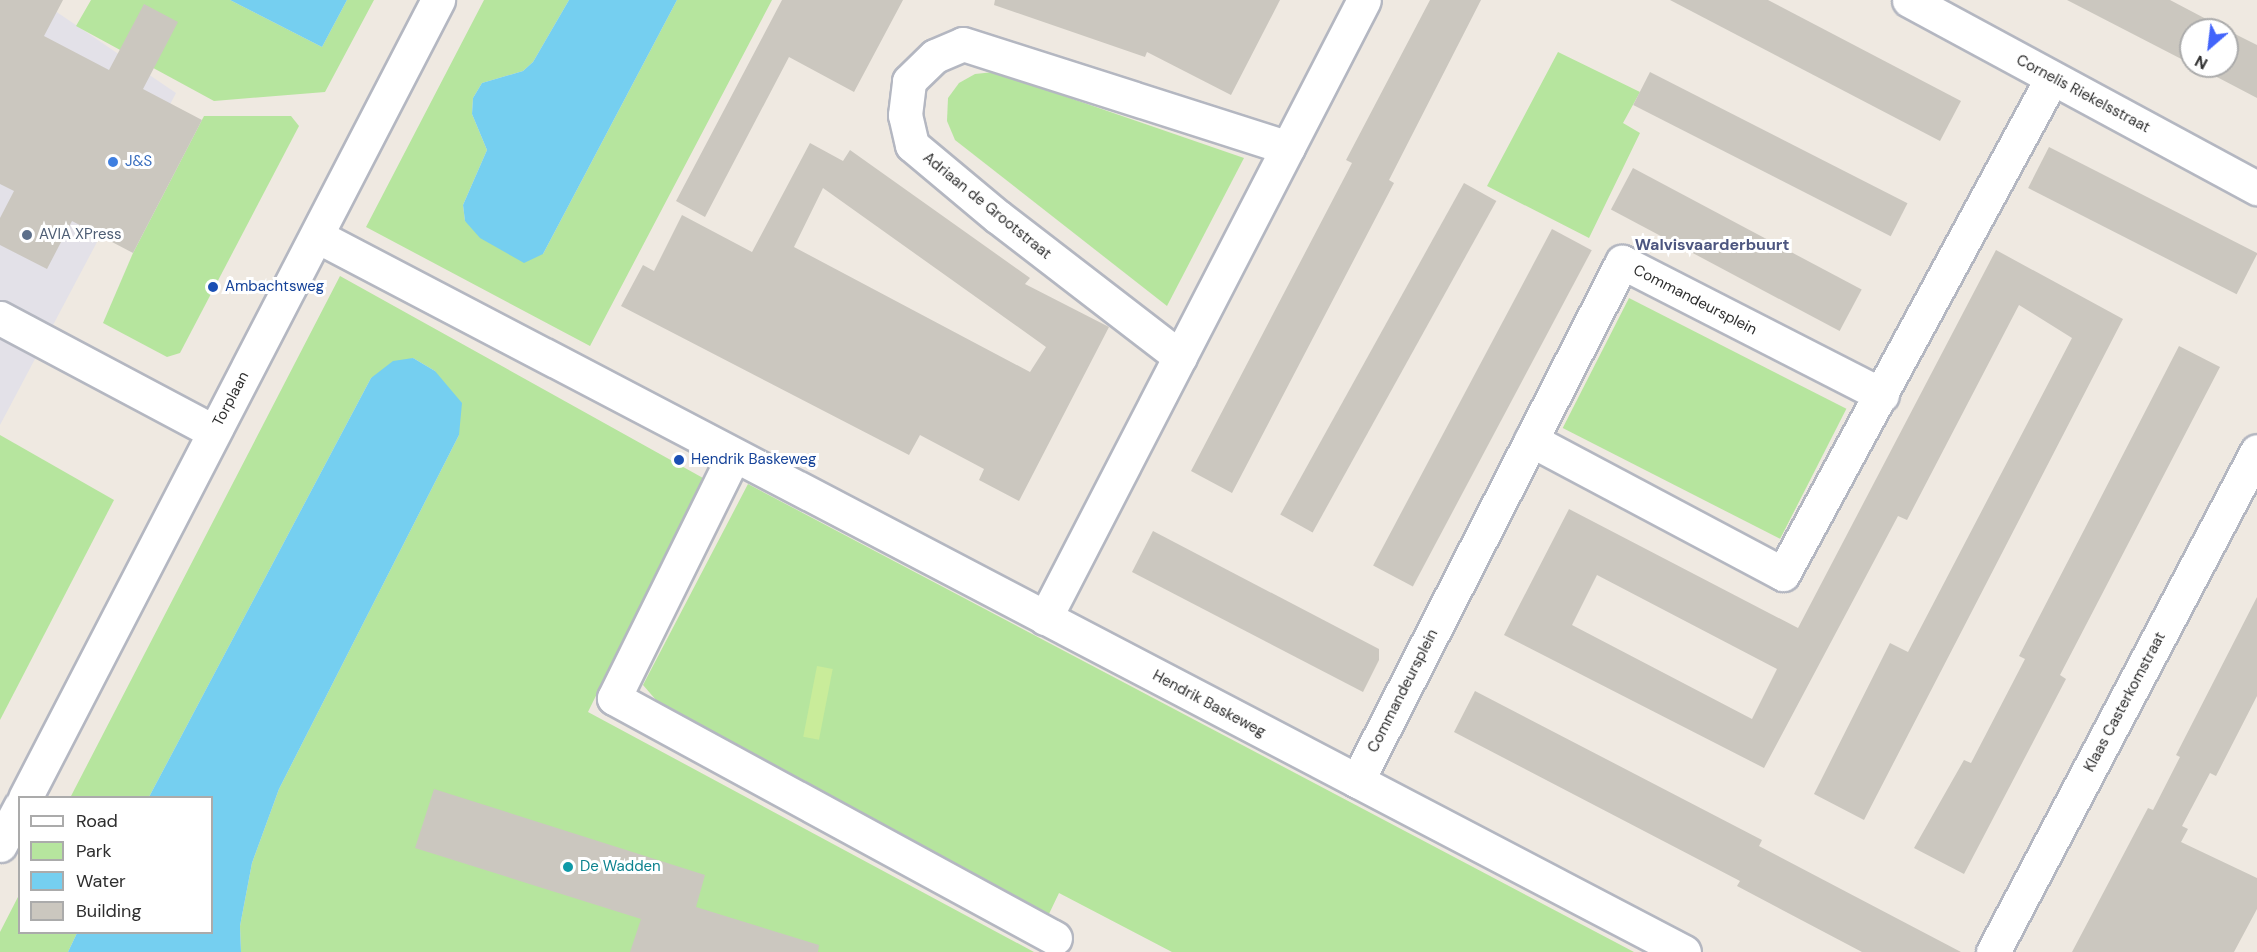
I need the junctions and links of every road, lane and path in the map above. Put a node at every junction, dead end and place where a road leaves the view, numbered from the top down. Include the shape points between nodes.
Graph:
1 (438, 0) edge
2 (1364, 0) edge
3 (1909, 0) edge
4 (2052, 78) junction
5 (1288, 147) junction
6 (2257, 188) edge
7 (317, 236) junction
8 (0, 318) edge
9 (1180, 357) junction
10 (1882, 395) junction
11 (214, 432) junction
12 (1531, 440) junction
13 (2257, 452) edge
14 (734, 455) junction
15 (1045, 618) junction
16 (1357, 781) junction
17 (26, 796) edge
18 (18, 811) edge
19 (0, 845) edge
20 (1054, 938) dead end
21 (1684, 952) edge
22 (1994, 952) edge

1 - 7 street, Torplaan
2 - 5 street
3 - 4 street, Cornelis Riekelsstraat
4 - 6 street, Cornelis Riekelsstraat
4 - 10 street
5 - 9 street
5 - 9 street, Adriaan de Grootstraat via 963,44 935,56 909,81 905,115 912,145 998,217
7 - 11 street, Torplaan
7 - 14 street, Hendrik Baskeweg
8 - 11 street
9 - 15 street
10 - 12 street via 1783,574
10 - 12 street, Commandeursplein via 1622,262
11 - 17 street, Torplaan
12 - 16 street, Commandeursplein
13 - 22 street, Klaas Casterkomstraat
14 - 15 street, Hendrik Baskeweg
14 - 20 street via 614,698
15 - 16 street, Hendrik Baskeweg
16 - 21 street, Hendrik Baskeweg
18 - 19 street

